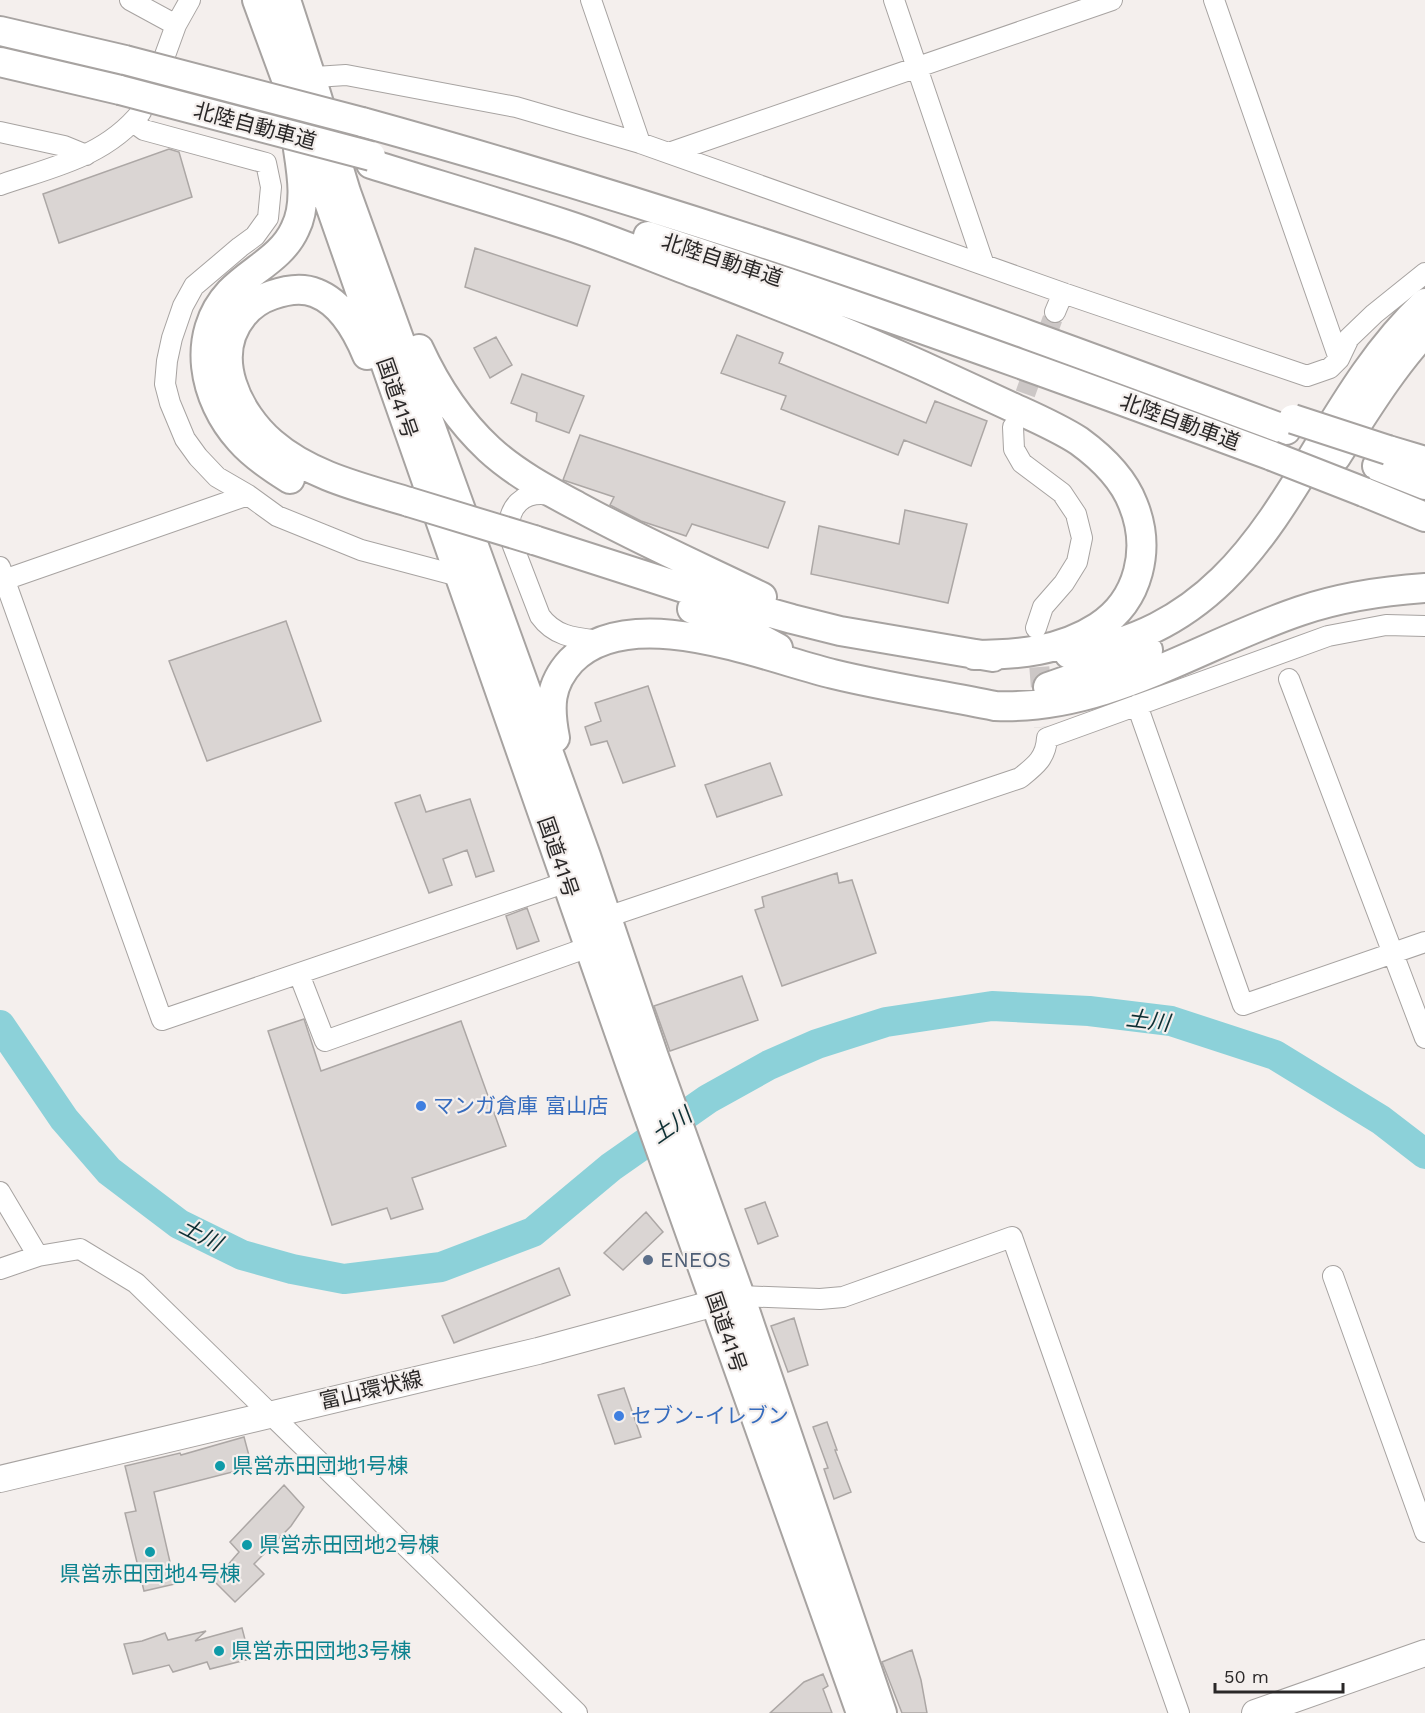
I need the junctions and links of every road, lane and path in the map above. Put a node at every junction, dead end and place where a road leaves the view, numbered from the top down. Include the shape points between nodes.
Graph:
1 (130, 0) edge
2 (190, 0) edge
3 (257, 0) edge
4 (286, 0) edge
5 (591, 0) edge
6 (894, 0) edge
7 (1112, 0) edge
8 (1214, 0) edge
9 (176, 25) junction
10 (0, 31) edge
11 (0, 62) edge
12 (917, 68) junction
13 (299, 78) junction
14 (133, 122) junction
15 (0, 132) edge
16 (640, 143) junction
17 (669, 153) junction
18 (86, 155) junction
19 (371, 160) junction
20 (0, 185) edge
21 (346, 192) junction
22 (984, 265) junction
23 (1425, 273) edge
24 (1063, 293) junction
25 (1425, 303) edge
26 (1055, 312) tunnel mouth
27 (1425, 332) edge
28 (1340, 359) junction
29 (1013, 427) tunnel mouth
30 (1383, 458) junction
31 (1425, 461) edge
32 (1425, 485) edge
33 (248, 495) junction
34 (561, 498) junction
35 (413, 513) junction
36 (1425, 517) edge
37 (536, 550) junction
38 (2, 574) edge
39 (459, 576) junction
40 (1425, 588) edge
41 (1425, 626) edge
42 (1036, 628) tunnel mouth
43 (840, 631) junction
44 (600, 641) junction
45 (975, 655) junction
46 (834, 674) junction
47 (1289, 679) dead end
48 (970, 701) junction
49 (1137, 705) junction
50 (586, 856) junction
51 (567, 882) junction
52 (607, 917) junction
53 (1425, 942) edge
54 (590, 947) junction
55 (1393, 953) junction
56 (299, 974) junction
57 (1425, 1038) edge
58 (643, 1061) junction
59 (0, 1192) edge
60 (38, 1256) junction
61 (0, 1269) edge
62 (1333, 1276) dead end
63 (728, 1300) junction
64 (270, 1414) junction
65 (0, 1479) edge
66 (1425, 1532) edge
67 (1425, 1653) edge
68 (577, 1713) edge
69 (861, 1713) edge
70 (882, 1713) edge
71 (1179, 1713) edge
72 (1255, 1713) edge

1 - 9 street
2 - 9 street
3 - 13 highway, 国道41号
4 - 13 highway, 国道41号
5 - 16 street
6 - 12 street
7 - 12 street
8 - 28 street
9 - 14 street via 153,90
10 - 30 highway, 北陸自動車道, bridge via 362,122 647,206
11 - 19 highway, 北陸自動車道, bridge via 120,90
12 - 17 street
12 - 22 street
13 - 16 street via 346,75 516,107
13 - 21 highway, 国道41号
13 - 35 highway via 300,216 277,254 220,304 206,337 206,374 223,417 256,457 316,491
13 - 39 highway, 国道41号
14 - 18 street
14 - 33 street via 144,130 266,163 271,188 268,218 255,237 194,286 172,338 165,384 185,439 198,457 217,477
15 - 18 street via 64,146
16 - 17 street
17 - 22 street
18 - 20 street
19 - 36 highway, 北陸自動車道, bridge via 642,234 785,280 1272,456
19 - 45 highway via 566,225 886,349 1042,420 1103,461 1133,502 1140,526 1139,573 1130,593 1117,612 1080,638 1033,652
21 - 34 highway via 440,390 490,450
21 - 50 highway, 国道41号
22 - 24 street
23 - 28 street via 1349,338
24 - 26 street
24 - 28 street via 1307,376 1330,368
25 - 45 highway via 1385,345 1269,527 1214,588 1186,610 1115,644 1079,652 1043,657
27 - 48 highway via 1380,387 1287,533 1233,596 1179,634 1108,666 1026,694
29 - 42 street via 1014,450 1022,463 1062,493 1076,514 1082,538 1077,562 1043,607
30 - 31 highway
30 - 32 highway, 北陸自動車道
33 - 38 street
33 - 39 street via 277,516 361,550
34 - 43 highway via 667,552
34 - 44 street via 540,494 521,500 511,514 510,538 547,626 570,637
35 - 37 highway, bridge
35 - 39 highway via 320,472 273,445 257,429 244,412 229,369 231,333 250,306 283,291 300,290 316,293 342,312 372,365
37 - 43 highway
37 - 46 highway via 713,615
38 - 56 street via 162,1020
39 - 51 highway, 国道41号
40 - 48 highway via 1362,595 1300,611 1145,675 1060,702 1018,707
41 - 49 street via 1386,626 1328,636
43 - 45 highway
44 - 46 highway via 623,634 688,637
44 - 50 highway via 579,653 564,669 553,689 551,710
46 - 48 highway
47 - 55 street
49 - 52 street via 1046,733 1047,747 1039,763 1020,778
49 - 55 street via 1243,1005
50 - 52 highway, 国道41号
51 - 54 highway, 国道41号
51 - 56 street
52 - 58 highway, 国道41号
53 - 55 street
54 - 56 street via 325,1041
54 - 58 highway, 国道41号
55 - 57 street
58 - 63 highway, 国道41号
59 - 60 street
60 - 61 street
60 - 64 street via 80,1249 136,1283
62 - 66 street
63 - 64 main road, 富山環状線 via 538,1351
63 - 69 highway, 国道41号
63 - 70 highway, 国道41号
63 - 71 street via 843,1296 1012,1237
64 - 65 main road, 富山環状線
64 - 68 street
67 - 72 main road

